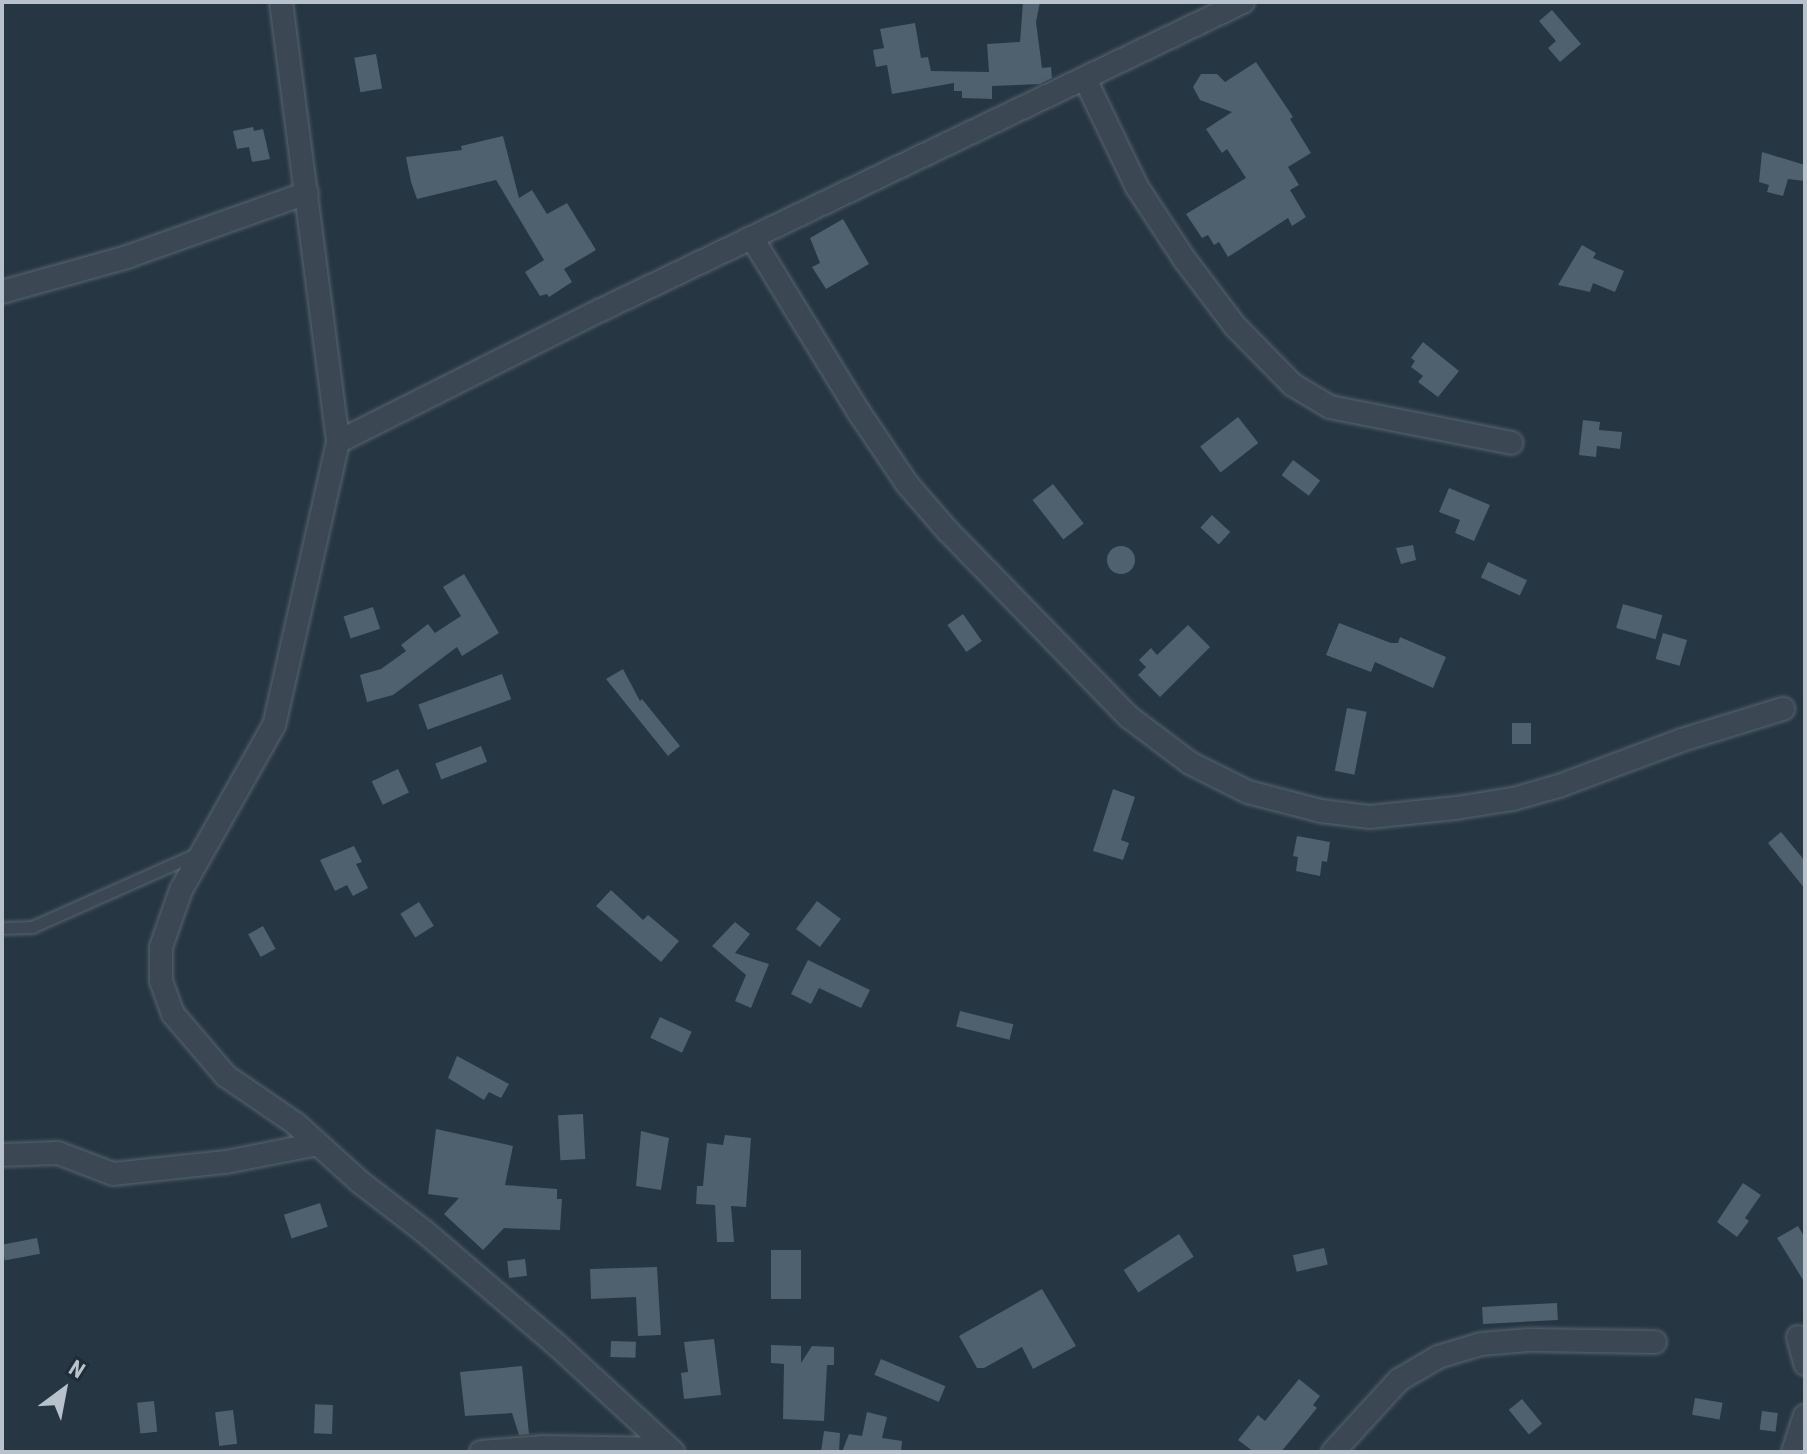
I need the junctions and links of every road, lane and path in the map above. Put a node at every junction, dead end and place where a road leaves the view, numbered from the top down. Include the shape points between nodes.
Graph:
1 (281, 2) edge
2 (1243, 2) edge
3 (1085, 79) junction
4 (307, 193) junction
5 (752, 238) junction
6 (2, 292) edge
7 (338, 442) junction
8 (1511, 443) dead end
9 (1783, 709) dead end
10 (204, 851) junction
11 (2, 928) edge
12 (318, 1144) junction
13 (2, 1155) edge
14 (1798, 1337) dead end
15 (1655, 1342) dead end
16 (1805, 1364) edge
17 (1805, 1416) edge
18 (671, 1450) edge
19 (481, 1452) edge
20 (1333, 1452) edge
21 (1793, 1452) edge

1 - 4 street
2 - 3 street
3 - 5 street
3 - 8 street via 1137,187 1185,260 1235,326 1293,385 1330,407
4 - 6 street via 127,257
4 - 7 street
5 - 7 street
5 - 9 street via 858,411 908,485 947,530 1129,717 1190,763 1248,792 1370,817 1456,808 1559,786
7 - 10 street via 274,725
10 - 11 lane via 32,927
10 - 12 street via 181,890 161,947 161,981 173,1014 226,1076
12 - 13 street via 226,1162 113,1174 58,1153
12 - 18 street via 557,1345
14 - 16 street
15 - 20 street via 1529,1340 1481,1344 1438,1357 1399,1380
17 - 21 street
18 - 19 street

